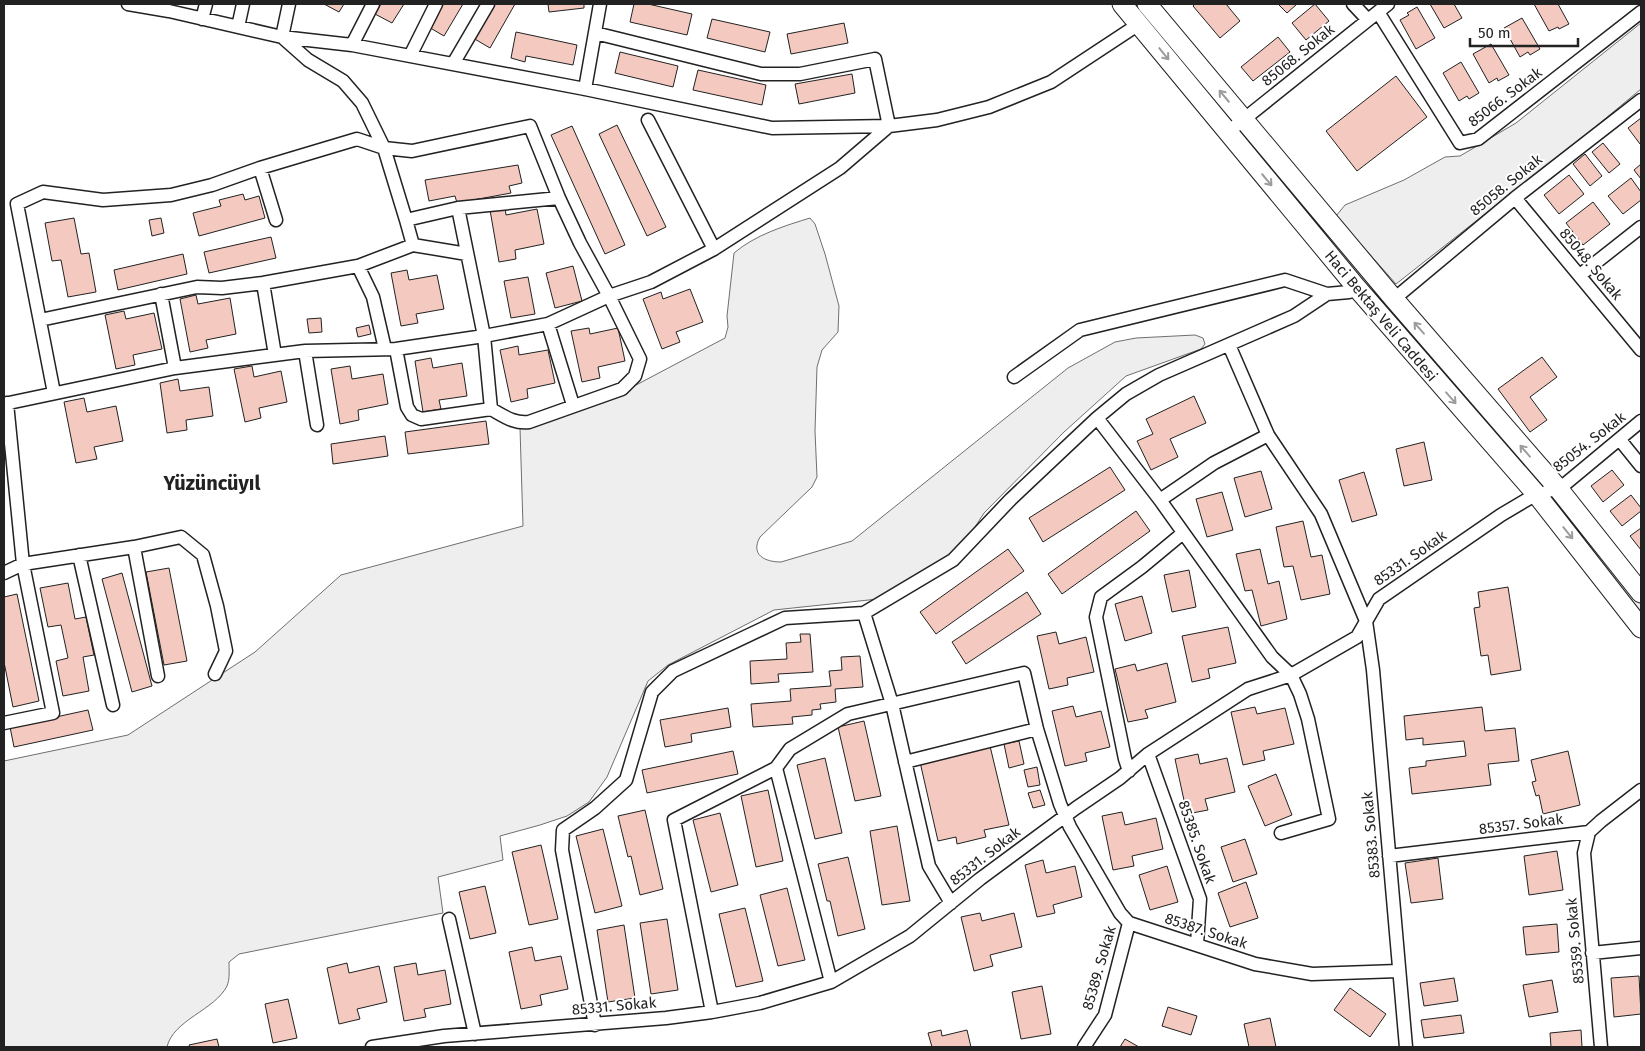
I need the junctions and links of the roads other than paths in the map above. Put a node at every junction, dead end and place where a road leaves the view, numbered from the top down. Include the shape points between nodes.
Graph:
1 (130, 4) edge
2 (206, 4) edge
3 (243, 4) edge
4 (289, 4) edge
5 (373, 4) edge
6 (436, 4) edge
7 (488, 4) edge
8 (600, 4) edge
9 (1122, 4) edge
10 (1147, 4) edge
11 (1353, 4) edge
12 (1388, 4) edge
13 (170, 8) edge
14 (1641, 12) edge
15 (1373, 16) junction
16 (202, 19) junction
17 (1139, 24) junction
18 (238, 27) junction
19 (595, 33) junction
20 (282, 38) junction
21 (352, 45) junction
22 (410, 56) junction
23 (452, 64) junction
24 (584, 88) junction
25 (1641, 100) edge
26 (1243, 119) junction
27 (648, 120) dead end
28 (889, 126) junction
29 (1228, 132) junction
30 (384, 148) junction
31 (260, 168) junction
32 (559, 198) junction
33 (1516, 198) junction
34 (458, 208) junction
35 (276, 220) dead end
36 (406, 220) junction
37 (1641, 227) edge
38 (413, 244) junction
39 (714, 249) junction
40 (468, 254) junction
41 (358, 266) junction
42 (1580, 275) junction
43 (263, 283) junction
44 (1356, 287) junction
45 (161, 294) junction
46 (1327, 294) junction
47 (609, 296) junction
48 (1394, 299) junction
49 (40, 320) junction
50 (548, 324) junction
51 (484, 336) junction
52 (1229, 345) junction
53 (390, 349) junction
54 (1641, 350) edge
55 (305, 351) junction
56 (275, 355) junction
57 (175, 368) junction
58 (1014, 378) dead end
59 (54, 393) junction
60 (5, 403) edge
61 (573, 406) junction
62 (491, 409) junction
63 (1097, 418) junction
64 (1641, 421) edge
65 (317, 425) dead end
66 (1268, 434) junction
67 (1620, 440) junction
68 (1641, 466) edge
69 (1557, 487) junction
70 (1537, 495) junction
71 (1160, 500) junction
72 (1183, 533) junction
73 (134, 547) junction
74 (79, 555) junction
75 (23, 564) junction
76 (4, 573) edge
77 (1641, 593) edge
78 (864, 613) junction
79 (1366, 621) junction
80 (1641, 628) edge
81 (215, 674) dead end
82 (1291, 675) junction
83 (158, 676) dead end
84 (892, 704) junction
85 (113, 705) dead end
86 (4, 723) edge
87 (1037, 729) junction
88 (1148, 754) junction
89 (905, 762) junction
90 (776, 768) junction
91 (1129, 771) junction
92 (1641, 790) edge
93 (1065, 816) junction
94 (1589, 832) junction
95 (1281, 833) dead end
96 (1389, 856) junction
97 (951, 904) junction
98 (449, 919) dead end
99 (1129, 923) junction
100 (1197, 944) junction
101 (1641, 948) edge
102 (1592, 953) junction
103 (1398, 971) junction
104 (831, 982) junction
105 (712, 1012) junction
106 (595, 1025) junction
107 (475, 1034) junction
108 (372, 1047) edge
109 (1084, 1047) edge
110 (1406, 1047) edge
111 (1601, 1047) edge

1 - 13 street
2 - 16 street
3 - 18 street
4 - 20 street
5 - 21 street
6 - 22 street
7 - 23 street
8 - 19 street
9 - 17 main road, Haci Bektaş Veli Caddesi
26 -> 10 main road, Haci Bektaş Veli Caddesi
11 - 15 street
12 - 15 street, 85068. Sokak
13 - 16 street
14 - 15 street, 85066. Sokak via 1478,140 1460,144
15 - 26 street, 85068. Sokak
16 - 18 street
17 - 28 street via 1051,82 990,107 937,120
17 -> 29 main road, Haci Bektaş Veli Caddesi
18 - 20 street
19 - 24 street
19 - 28 street via 761,74 800,74 875,59
20 - 21 street
20 - 30 street via 308,60 344,81 362,103
21 - 22 street
22 - 23 street
23 - 24 street
24 - 28 street via 772,128
25 - 33 street, 85058. Sokak
26 - 29 street, 85068. Sokak
26 - 48 main road, Haci Bektaş Veli Caddesi
27 - 39 street
28 - 39 street via 840,168
29 -> 44 main road, Haci Bektaş Veli Caddesi
30 - 31 street via 357,139
30 - 32 street via 412,151 530,126
30 - 36 street
31 - 35 street
31 - 49 street via 171,195 103,200 42,192 17,204
32 - 34 street
32 - 47 street
33 - 42 street, 85048. Sokak
33 - 48 street, 85058. Sokak
34 - 36 street
34 - 40 street
36 - 38 street
37 - 42 street
38 - 40 street
38 - 41 street
39 - 47 street via 651,282
40 - 51 street
41 - 43 street
41 - 53 street via 373,297
42 - 54 street, 85048. Sokak
43 - 45 street via 222,288 197,287
43 - 56 street
44 - 46 street via 1349,292
44 -> 70 main road, Haci Bektaş Veli Caddesi
45 - 49 street
45 - 57 street
46 - 52 street via 1294,316
46 - 58 street via 1285,280 1080,330
47 - 50 street
47 - 61 street via 640,360 635,376 622,389
69 -> 48 main road, Haci Bektaş Veli Caddesi
49 - 59 street
50 - 51 street
50 - 61 street
51 - 53 street
51 - 62 street
52 - 63 street via 1159,375 1126,394
52 - 66 street, 85383. Sokak
53 - 55 street
53 - 62 street via 412,415 421,419
55 - 56 street
55 - 65 street
56 - 57 street
57 - 59 street
59 - 60 street
60 - 75 street
61 - 62 street via 520,423
63 - 71 street
63 - 78 street via 1011,499 953,560
64 - 67 street, 85054. Sokak
66 - 71 street via 1214,463
66 - 79 street, 85383. Sokak via 1321,514
67 - 68 street
67 - 69 street, 85054. Sokak via 1564,485
69 - 70 street, 85054. Sokak
69 - 77 main road, Haci Bektaş Veli Caddesi
70 - 79 street, 85331. Sokak via 1501,515 1379,599
70 -> 80 main road, Haci Bektaş Veli Caddesi
71 - 72 street
72 - 82 street via 1272,657
72 - 91 street via 1101,597 1096,617
73 - 74 street
73 - 81 street via 181,537 202,555 226,651
73 - 83 street
74 - 75 street
74 - 85 street
75 - 76 street
75 - 86 street via 53,713
78 - 84 street
78 - 106 street via 785,618 673,671 652,692 626,780 563,830 562,850
79 - 82 street, 85331. Sokak via 1357,637
79 - 96 street, 85383. Sokak via 1374,670
82 - 88 street, 85331. Sokak via 1248,689
82 - 95 street via 1308,719 1329,819
84 - 87 street via 1024,673
84 - 89 street
84 - 90 street via 848,714 790,749
87 - 89 street
87 - 93 street
88 - 91 street, 85331. Sokak
88 - 100 street, 85385. Sokak via 1200,899
89 - 97 street via 929,866
90 - 104 street
90 - 105 street via 674,820
91 - 93 street, 85331. Sokak
92 - 94 street
93 - 97 street, 85331. Sokak
93 - 99 street via 1120,913
94 - 96 street, 85357. Sokak
94 - 102 street, 85359. Sokak via 1584,853
96 - 103 street, 85383. Sokak
97 - 104 street, 85331. Sokak via 910,936
98 - 107 street
99 - 100 street, 85387. Sokak
99 - 109 street, 85389. Sokak via 1105,1015
100 - 103 street, 85387. Sokak via 1255,964 1312,974
101 - 102 street
102 - 111 street, 85359. Sokak
103 - 110 street, 85383. Sokak
104 - 105 street, 85331. Sokak via 760,1003
105 - 106 street, 85331. Sokak
106 - 107 street, 85331. Sokak
107 - 108 street, 85331. Sokak

